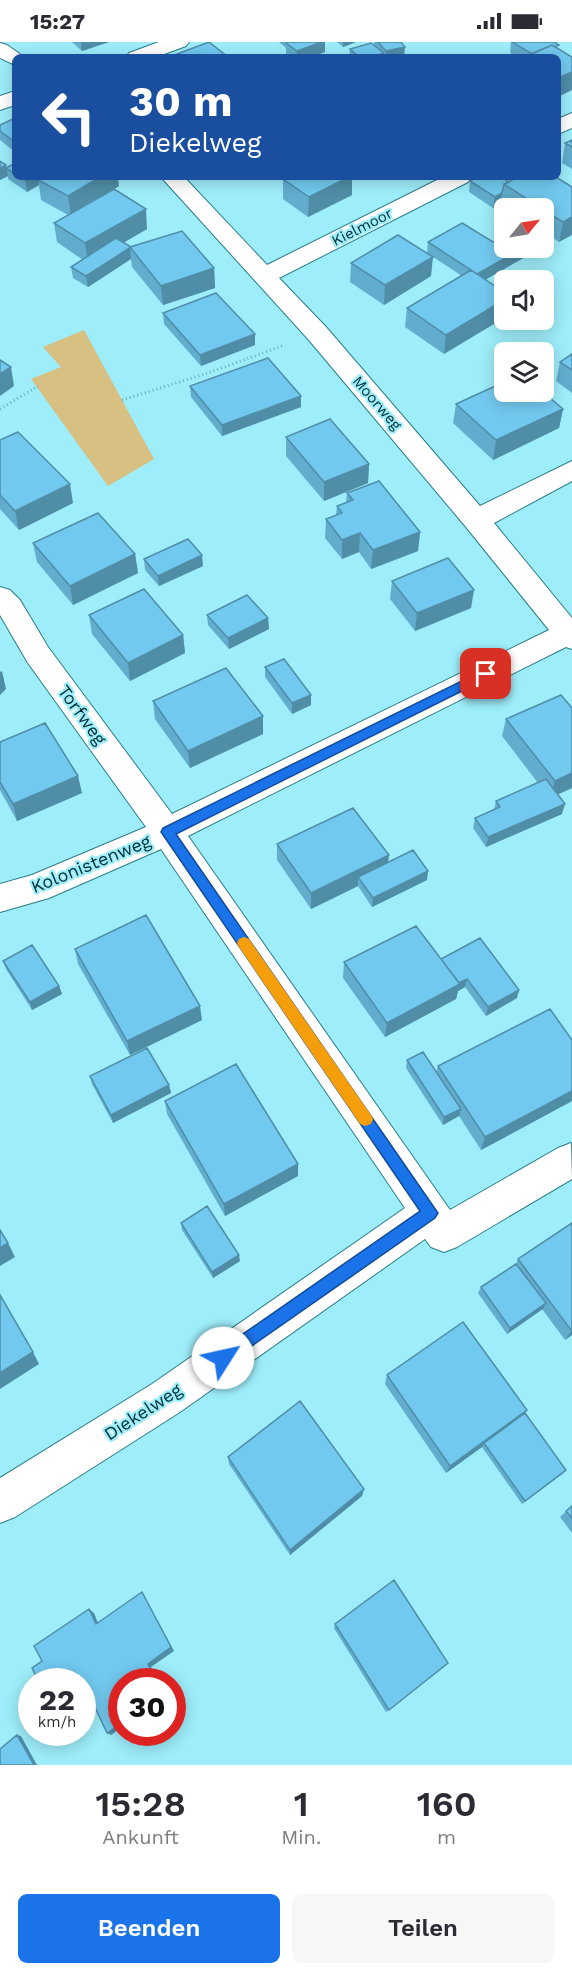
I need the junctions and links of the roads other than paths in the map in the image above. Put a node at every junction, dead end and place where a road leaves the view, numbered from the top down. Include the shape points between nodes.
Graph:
1 (179, 42) edge
2 (145, 54) edge
3 (175, 180) edge
4 (454, 180) edge
5 (264, 276) junction
6 (572, 470) edge
7 (476, 520) junction
8 (0, 597) edge
9 (570, 636) edge
10 (167, 832) junction
11 (0, 898) edge
12 (571, 1160) edge
13 (430, 1213) junction
14 (0, 1502) edge

1 - 2 street
3 - 5 street, Moorweg
4 - 5 street, Kielmoor
5 - 7 street, Moorweg
6 - 7 street
7 - 9 street, Moorweg
8 - 10 street, Torfweg
9 - 10 street, Kolonistenweg
10 - 11 street, Kolonistenweg via 37,888
10 - 13 street
12 - 13 street via 444,1234
13 - 14 street, Diekelweg via 166,1398

